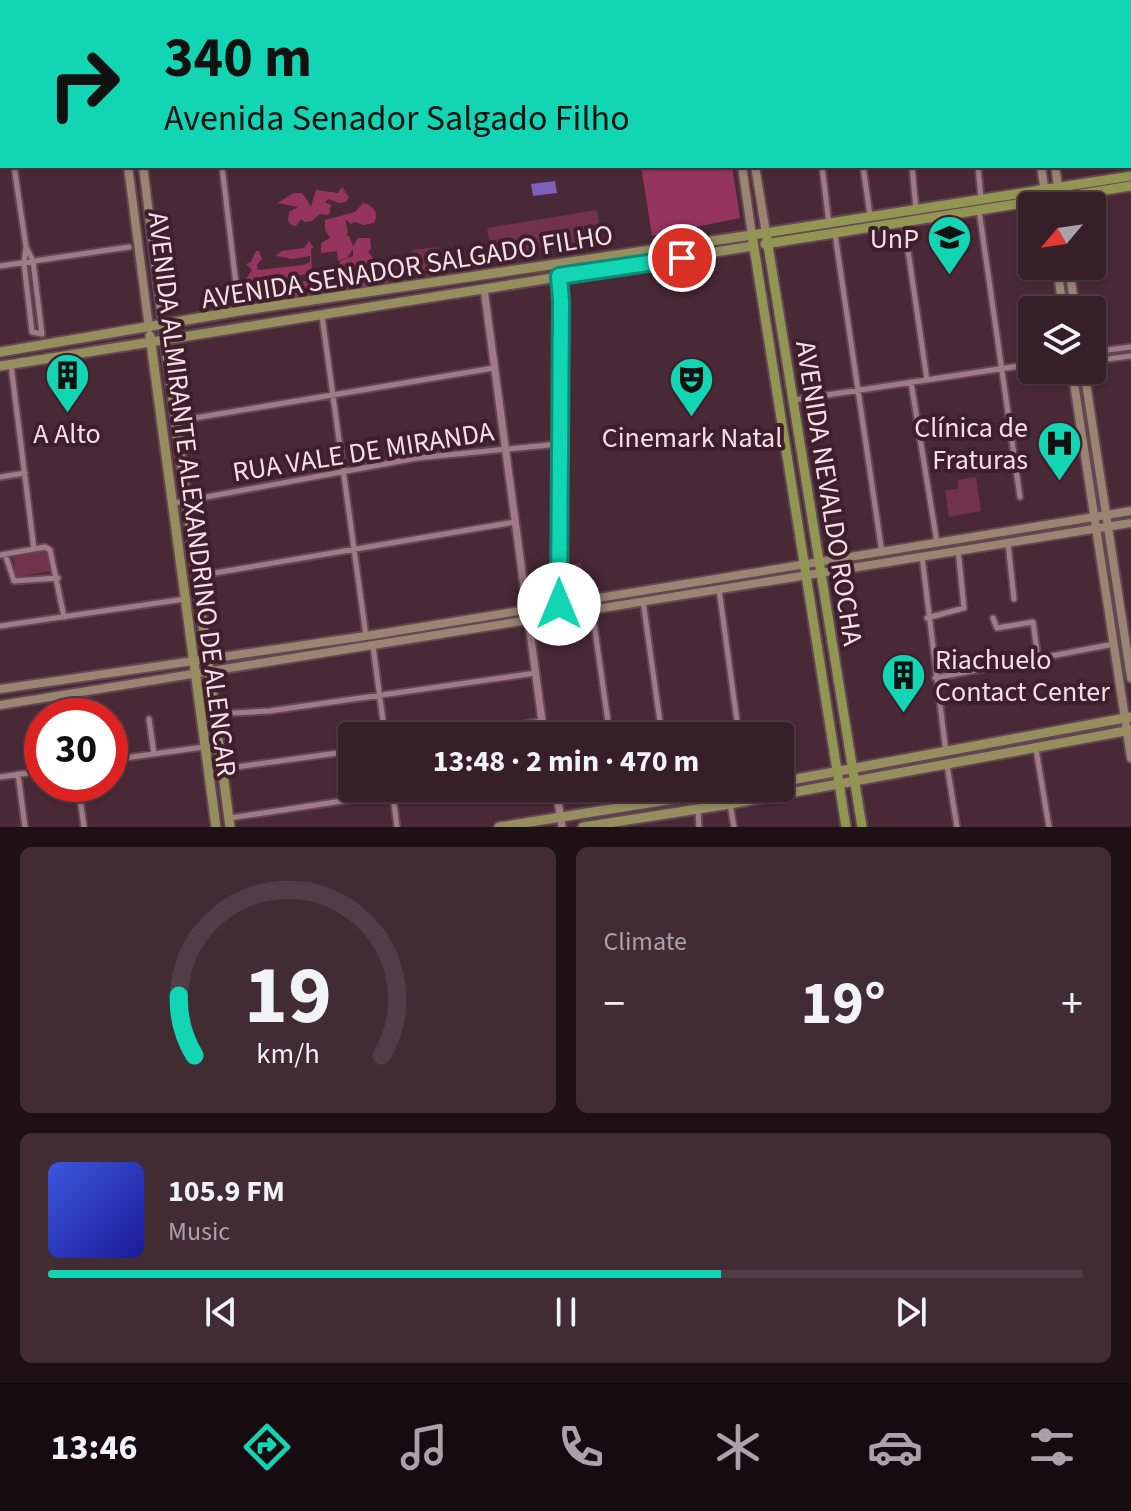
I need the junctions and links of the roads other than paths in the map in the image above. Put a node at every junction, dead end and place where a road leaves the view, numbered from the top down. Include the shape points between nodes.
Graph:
1 (14, 168) edge
2 (128, 168) edge
3 (143, 168) edge
4 (222, 168) edge
5 (742, 168) edge
6 (755, 168) edge
7 (822, 168) edge
8 (863, 168) edge
9 (912, 168) edge
10 (978, 168) edge
11 (1041, 168) edge
12 (1055, 168) edge
13 (1131, 176) edge
14 (1131, 186) edge
15 (1044, 192) edge
16 (1059, 192) edge
17 (1074, 192) edge
18 (1088, 192) edge
19 (1018, 201) edge
20 (980, 205) junction
21 (916, 210) junction
22 (870, 217) junction
23 (904, 223) junction
24 (829, 224) junction
25 (835, 234) junction
26 (767, 238) junction
27 (753, 240) junction
28 (26, 247) junction
29 (129, 247) dead end
30 (624, 255) junction
31 (33, 261) junction
32 (24, 263) junction
33 (0, 266) edge
34 (626, 267) junction
35 (559, 276) junction
36 (1059, 280) edge
37 (1060, 288) junction
38 (484, 289) junction
39 (1061, 296) edge
40 (1066, 296) edge
41 (239, 311) junction
42 (322, 315) junction
43 (163, 326) junction
44 (149, 328) junction
45 (164, 339) junction
46 (150, 341) junction
47 (1131, 347) edge
48 (1106, 350) edge
49 (0, 352) edge
50 (1131, 356) edge
51 (1106, 359) edge
52 (11, 364) junction
53 (0, 366) edge
54 (1018, 366) edge
55 (494, 368) junction
56 (1001, 369) junction
57 (927, 380) junction
58 (911, 382) junction
59 (1074, 384) edge
60 (1086, 384) edge
61 (859, 390) junction
62 (331, 395) junction
63 (793, 400) junction
64 (176, 422) junction
65 (559, 444) junction
66 (505, 448) junction
67 (1097, 449) junction
68 (1087, 463) junction
69 (25, 473) junction
70 (342, 473) junction
71 (0, 477) edge
72 (1020, 497) dead end
73 (186, 502) junction
74 (174, 503) junction
75 (1131, 511) edge
76 (1108, 515) junction
77 (1095, 517) junction
78 (515, 522) junction
79 (1131, 523) edge
80 (1109, 526) junction
81 (1096, 527) junction
82 (1008, 542) junction
83 (937, 544) junction
84 (34, 549) junction
85 (958, 549) junction
86 (353, 551) junction
87 (882, 553) junction
88 (2, 555) edge
89 (921, 555) junction
90 (180, 557) junction
91 (194, 559) junction
92 (819, 569) junction
93 (806, 571) junction
94 (196, 576) junction
95 (58, 578) junction
96 (719, 589) junction
97 (185, 599) junction
98 (1014, 599) dead end
99 (642, 600) junction
100 (559, 604) junction
101 (592, 608) junction
102 (528, 613) junction
103 (64, 617) junction
104 (927, 618) junction
105 (993, 618) dead end
106 (0, 626) edge
107 (366, 636) junction
108 (1114, 644) junction
109 (373, 645) junction
110 (1038, 658) junction
111 (207, 659) junction
112 (193, 661) junction
113 (209, 672) junction
114 (536, 673) junction
115 (195, 674) junction
116 (935, 678) junction
117 (1131, 678) edge
118 (28, 685) junction
119 (15, 687) junction
120 (0, 689) edge
121 (380, 697) junction
122 (30, 698) edge
123 (44, 698) edge
124 (24, 701) edge
125 (19, 702) junction
126 (0, 705) edge
127 (214, 714) junction
128 (1128, 717) edge
129 (149, 719) dead end
130 (543, 721) joint
131 (383, 722) edge
132 (537, 722) edge
133 (608, 722) edge
134 (660, 722) edge
135 (737, 722) edge
136 (1129, 730) edge
137 (218, 745) junction
138 (204, 746) junction
139 (1035, 748) junction
140 (338, 753) edge
141 (946, 753) junction
142 (154, 754) junction
143 (128, 758) edge
144 (1131, 758) edge
145 (947, 765) junction
146 (222, 769) junction
147 (853, 770) junction
148 (24, 773) edge
149 (838, 773) junction
150 (18, 774) junction
151 (0, 777) edge
152 (794, 780) edge
153 (855, 781) junction
154 (840, 784) junction
155 (338, 801) edge
156 (81, 802) edge
157 (394, 802) edge
158 (556, 802) edge
159 (619, 802) edge
160 (656, 802) edge
161 (730, 804) junction
162 (620, 807) junction
163 (698, 809) junction
164 (230, 822) edge
165 (559, 822) edge
166 (25, 827) edge
167 (84, 827) edge
168 (216, 827) edge
169 (397, 827) edge
170 (499, 827) edge
171 (583, 827) edge
172 (699, 827) edge
173 (734, 827) edge
174 (846, 827) edge
175 (862, 827) edge
176 (957, 827) edge
177 (1049, 827) edge

1 - 28 street
2 - 44 main road, AVENIDA ALMIRANTE ALEXANDRINO DE ALENCAR
3 - 43 main road, AVENIDA ALMIRANTE ALEXANDRINO DE ALENCAR
4 - 41 street
5 - 27 main road, AVENIDA NEVALDO ROCHA
6 - 26 main road, AVENIDA NEVALDO ROCHA
7 - 24 street
8 - 22 street
9 - 21 street
10 - 20 street
11 - 15 main road
12 - 16 main road
13 - 17 highway, AVENIDA SENADOR SALGADO FILHO
14 - 18 highway, AVENIDA SENADOR SALGADO FILHO
19 - 20 highway, AVENIDA SENADOR SALGADO FILHO
20 - 21 highway, AVENIDA SENADOR SALGADO FILHO
20 - 23 highway, AVENIDA SENADOR SALGADO FILHO
20 - 56 street
21 - 22 highway, AVENIDA SENADOR SALGADO FILHO
22 - 24 highway, AVENIDA SENADOR SALGADO FILHO
23 - 25 highway, AVENIDA SENADOR SALGADO FILHO
23 - 57 street
24 - 26 highway, AVENIDA SENADOR SALGADO FILHO
25 - 26 highway, AVENIDA SENADOR SALGADO FILHO
25 - 61 street
26 - 27 highway, AVENIDA SENADOR SALGADO FILHO
26 - 63 highway, AVENIDA NEVALDO ROCHA
27 - 30 main road, AVENIDA SENADOR SALGADO FILHO
27 - 34 main road, AVENIDA SENADOR SALGADO FILHO
27 - 93 highway, AVENIDA NEVALDO ROCHA
28 - 31 street
28 - 32 street
29 - 31 street
30 - 34 main road via 630,259
30 - 41 main road, AVENIDA SENADOR SALGADO FILHO
31 - 32 street
31 - 32 street via 42,334 32,332
32 - 33 street
34 - 35 main road, AVENIDA SENADOR SALGADO FILHO
35 - 38 main road, AVENIDA SENADOR SALGADO FILHO
35 - 65 street
36 - 37 main road
37 - 39 main road
37 - 40 main road
38 - 42 main road, AVENIDA SENADOR SALGADO FILHO
38 - 55 street
41 - 43 main road, AVENIDA SENADOR SALGADO FILHO
42 - 45 main road, AVENIDA SENADOR SALGADO FILHO
42 - 62 street
43 - 44 main road, AVENIDA SENADOR SALGADO FILHO
43 - 45 main road, AVENIDA ALMIRANTE ALEXANDRINO DE ALENCAR
44 - 46 main road, AVENIDA ALMIRANTE ALEXANDRINO DE ALENCAR
44 - 49 main road, AVENIDA SENADOR SALGADO FILHO
45 - 46 main road, AVENIDA SENADOR SALGADO FILHO
45 - 64 main road, AVENIDA ALMIRANTE ALEXANDRINO DE ALENCAR
46 - 52 main road, AVENIDA SENADOR SALGADO FILHO
46 - 74 main road, AVENIDA ALMIRANTE ALEXANDRINO DE ALENCAR
47 - 48 street
50 - 51 street
52 - 53 main road, AVENIDA SENADOR SALGADO FILHO
52 - 69 street
54 - 56 street
55 - 62 street
55 - 66 street
56 - 57 street
56 - 72 street
57 - 58 street
58 - 61 street
58 - 83 street
59 - 68 main road
60 - 67 main road
61 - 63 street
61 - 87 street
62 - 64 street
62 - 70 street
63 - 92 highway, AVENIDA NEVALDO ROCHA
64 - 73 main road, AVENIDA ALMIRANTE ALEXANDRINO DE ALENCAR
65 - 66 street, RUA VALE DE MIRANDA
65 - 100 street
66 - 70 street, RUA VALE DE MIRANDA
66 - 78 street
67 - 68 main road
67 - 76 main road
68 - 77 main road
69 - 71 street
69 - 84 street
70 - 73 street, RUA VALE DE MIRANDA
70 - 86 street
73 - 74 street, RUA VALE DE MIRANDA
73 - 91 main road, AVENIDA ALMIRANTE ALEXANDRINO DE ALENCAR
74 - 90 main road, AVENIDA ALMIRANTE ALEXANDRINO DE ALENCAR
75 - 76 main road
76 - 77 main road
76 - 80 main road
77 - 81 main road
77 - 83 main road
78 - 86 street
78 - 102 street
79 - 80 main road
80 - 81 main road
80 - 117 main road
81 - 82 main road
81 - 108 main road
82 - 85 main road
82 - 98 street
83 - 87 main road
84 - 88 street
84 - 95 street via 51,552
85 - 89 main road
85 - 104 street via 965,606
86 - 94 street
86 - 107 street
87 - 92 main road
88 - 95 street via 14,581
89 - 92 main road
89 - 104 street
90 - 91 main road via 189,552
90 - 97 main road, AVENIDA ALMIRANTE ALEXANDRINO DE ALENCAR
91 - 94 main road, AVENIDA ALMIRANTE ALEXANDRINO DE ALENCAR
92 - 93 main road
92 - 147 highway, AVENIDA NEVALDO ROCHA
93 - 96 main road
93 - 100 main road
93 - 149 highway, AVENIDA NEVALDO ROCHA
94 - 111 main road, AVENIDA ALMIRANTE ALEXANDRINO DE ALENCAR
95 - 103 street
96 - 99 main road
96 - 135 street
97 - 103 street
97 - 112 main road, AVENIDA ALMIRANTE ALEXANDRINO DE ALENCAR
99 - 101 main road
99 - 134 street
100 - 102 main road
101 - 102 main road
101 - 133 street
102 - 107 main road
102 - 109 main road
102 - 114 street
103 - 106 street
104 - 116 street
105 - 110 street via 997,628 1033,622
107 - 111 main road
108 - 110 street
108 - 128 main road
109 - 113 main road
109 - 121 street
110 - 116 street
111 - 112 main road
111 - 113 main road, AVENIDA ALMIRANTE ALEXANDRINO DE ALENCAR
112 - 115 main road, AVENIDA ALMIRANTE ALEXANDRINO DE ALENCAR
112 - 118 main road
113 - 115 main road
113 - 127 main road, AVENIDA ALMIRANTE ALEXANDRINO DE ALENCAR
114 - 121 street
114 - 130 street
115 - 123 main road
115 - 138 main road, AVENIDA ALMIRANTE ALEXANDRINO DE ALENCAR
116 - 141 street
118 - 119 main road
118 - 122 main road
119 - 120 main road
119 - 125 main road via 22,694
121 - 127 street
121 - 131 street
124 - 125 main road
125 - 126 main road
127 - 137 main road, AVENIDA ALMIRANTE ALEXANDRINO DE ALENCAR
128 - 136 main road
128 - 141 main road
129 - 142 street
130 - 132 street
136 - 139 main road
136 - 144 main road
137 - 138 street
137 - 146 main road, AVENIDA ALMIRANTE ALEXANDRINO DE ALENCAR
138 - 142 street
138 - 168 main road, AVENIDA ALMIRANTE ALEXANDRINO DE ALENCAR
139 - 145 main road
139 - 177 street
140 - 146 street
141 - 147 main road
142 - 143 street
145 - 153 main road
145 - 176 street
146 - 164 main road, AVENIDA ALMIRANTE ALEXANDRINO DE ALENCAR
147 - 149 main road
147 - 153 highway, AVENIDA NEVALDO ROCHA
148 - 150 street
149 - 152 main road
149 - 154 highway, AVENIDA NEVALDO ROCHA
150 - 151 street
150 - 166 street
153 - 154 main road
153 - 175 highway, AVENIDA NEVALDO ROCHA
154 - 161 main road
154 - 174 highway, AVENIDA NEVALDO ROCHA
155 - 164 street
156 - 167 street
157 - 169 street
158 - 165 street
159 - 162 street
160 - 162 main road
161 - 163 main road
161 - 173 street
162 - 165 main road
163 - 171 main road
163 - 172 street
165 - 170 main road

